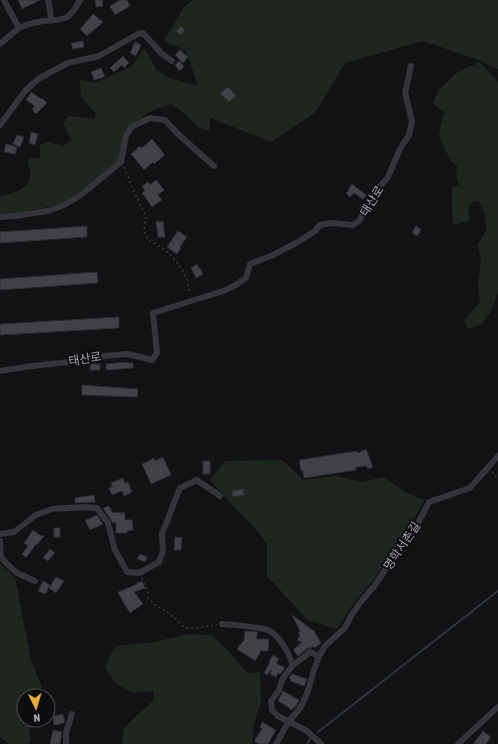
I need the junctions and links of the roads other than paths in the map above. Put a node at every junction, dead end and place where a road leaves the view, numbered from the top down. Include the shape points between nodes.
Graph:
1 (4, 0) edge
2 (48, 0) edge
3 (80, 0) edge
4 (51, 20) junction
5 (19, 28) junction
6 (0, 44) edge
7 (172, 61) dead end
8 (412, 66) dead end
9 (0, 125) edge
10 (214, 166) dead end
11 (0, 217) edge
12 (0, 371) edge
13 (498, 456) edge
14 (220, 496) dead end
15 (0, 534) edge
16 (0, 541) edge
17 (35, 581) dead end
18 (222, 624) road end
19 (320, 656) junction
20 (293, 665) junction
21 (498, 707) edge
22 (72, 714) dead end
23 (289, 721) junction
24 (66, 744) edge
25 (276, 744) edge
26 (322, 744) edge
27 (458, 744) edge

1 - 5 street
2 - 4 street
3 - 4 street via 68,17
4 - 5 street
5 - 6 street
7 - 9 street via 143,33 138,34 99,56 68,63 38,79 25,91
8 - 12 street, 태산로 via 405,93 412,121 409,135 388,177 353,226 332,223 320,225 298,242 250,264 246,278 223,292 153,313 157,353 152,360 128,354 113,355
10 - 11 street via 165,120 150,118 131,127 126,136 121,162 81,195 64,205 41,212
13 - 19 street, 명학서촌길 via 470,488 428,502 418,523 359,604 345,628 325,646
14 - 15 street via 197,480 180,488 162,534 163,551 159,562 140,573 127,572 115,550 108,523 97,508 52,509 36,515 14,532
16 - 17 street via 0,557 6,564 17,573
18 - 20 street via 269,630 288,652
19 - 20 street via 310,652
19 - 23 street, 명학서촌길 via 301,707
20 - 23 street via 271,702 272,710
21 - 27 street
22 - 24 street via 66,733
23 - 25 street, 명학서촌길
23 - 26 street via 307,731

